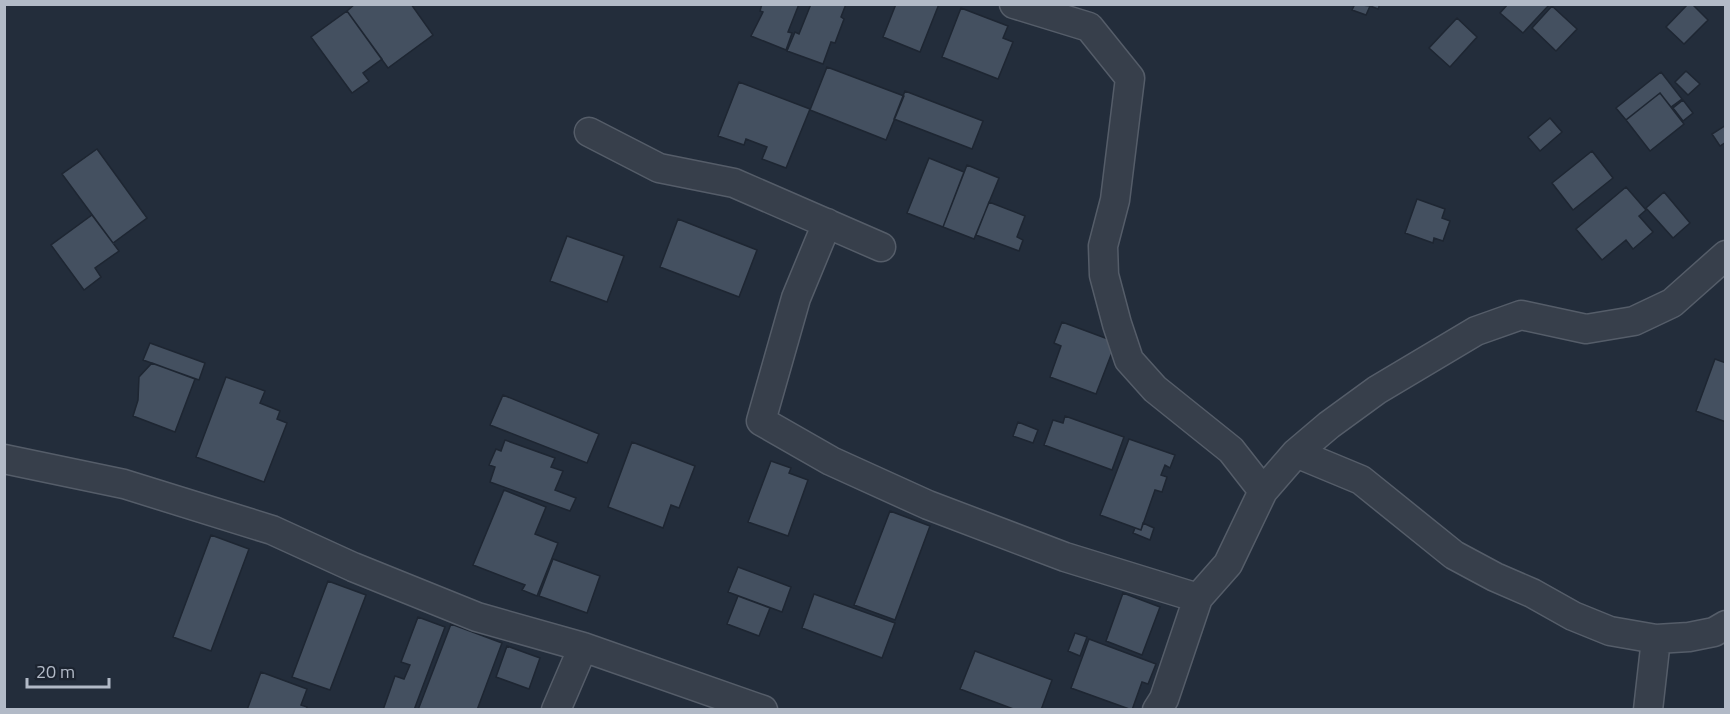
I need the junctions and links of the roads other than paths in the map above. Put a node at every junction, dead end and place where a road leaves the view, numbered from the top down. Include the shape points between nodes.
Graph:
1 (1014, 4) edge
2 (589, 132) dead end
3 (827, 223) junction
4 (881, 247) dead end
5 (1725, 255) edge
6 (1296, 453) junction
7 (4, 459) edge
8 (1263, 491) junction
9 (1198, 598) junction
10 (1725, 625) edge
11 (1656, 639) junction
12 (583, 647) junction
13 (556, 710) edge
14 (763, 710) edge
15 (1157, 710) edge
16 (1648, 710) edge

1 - 8 street via 1089,27 1130,78 1115,200 1103,246 1104,275 1116,324 1130,360 1155,389 1231,450
2 - 3 street via 659,168 734,183
3 - 4 street
3 - 9 street via 796,298 761,421 831,461 928,505 1065,557
5 - 6 street via 1672,303 1634,321 1586,329 1521,315 1476,331 1377,390
6 - 8 street
6 - 11 street via 1361,480 1454,555 1495,577 1610,631
7 - 12 street via 124,484 272,530 477,617
8 - 9 street via 1228,564
9 - 15 street
10 - 11 street via 1714,632
11 - 16 street
12 - 13 street
12 - 14 street

